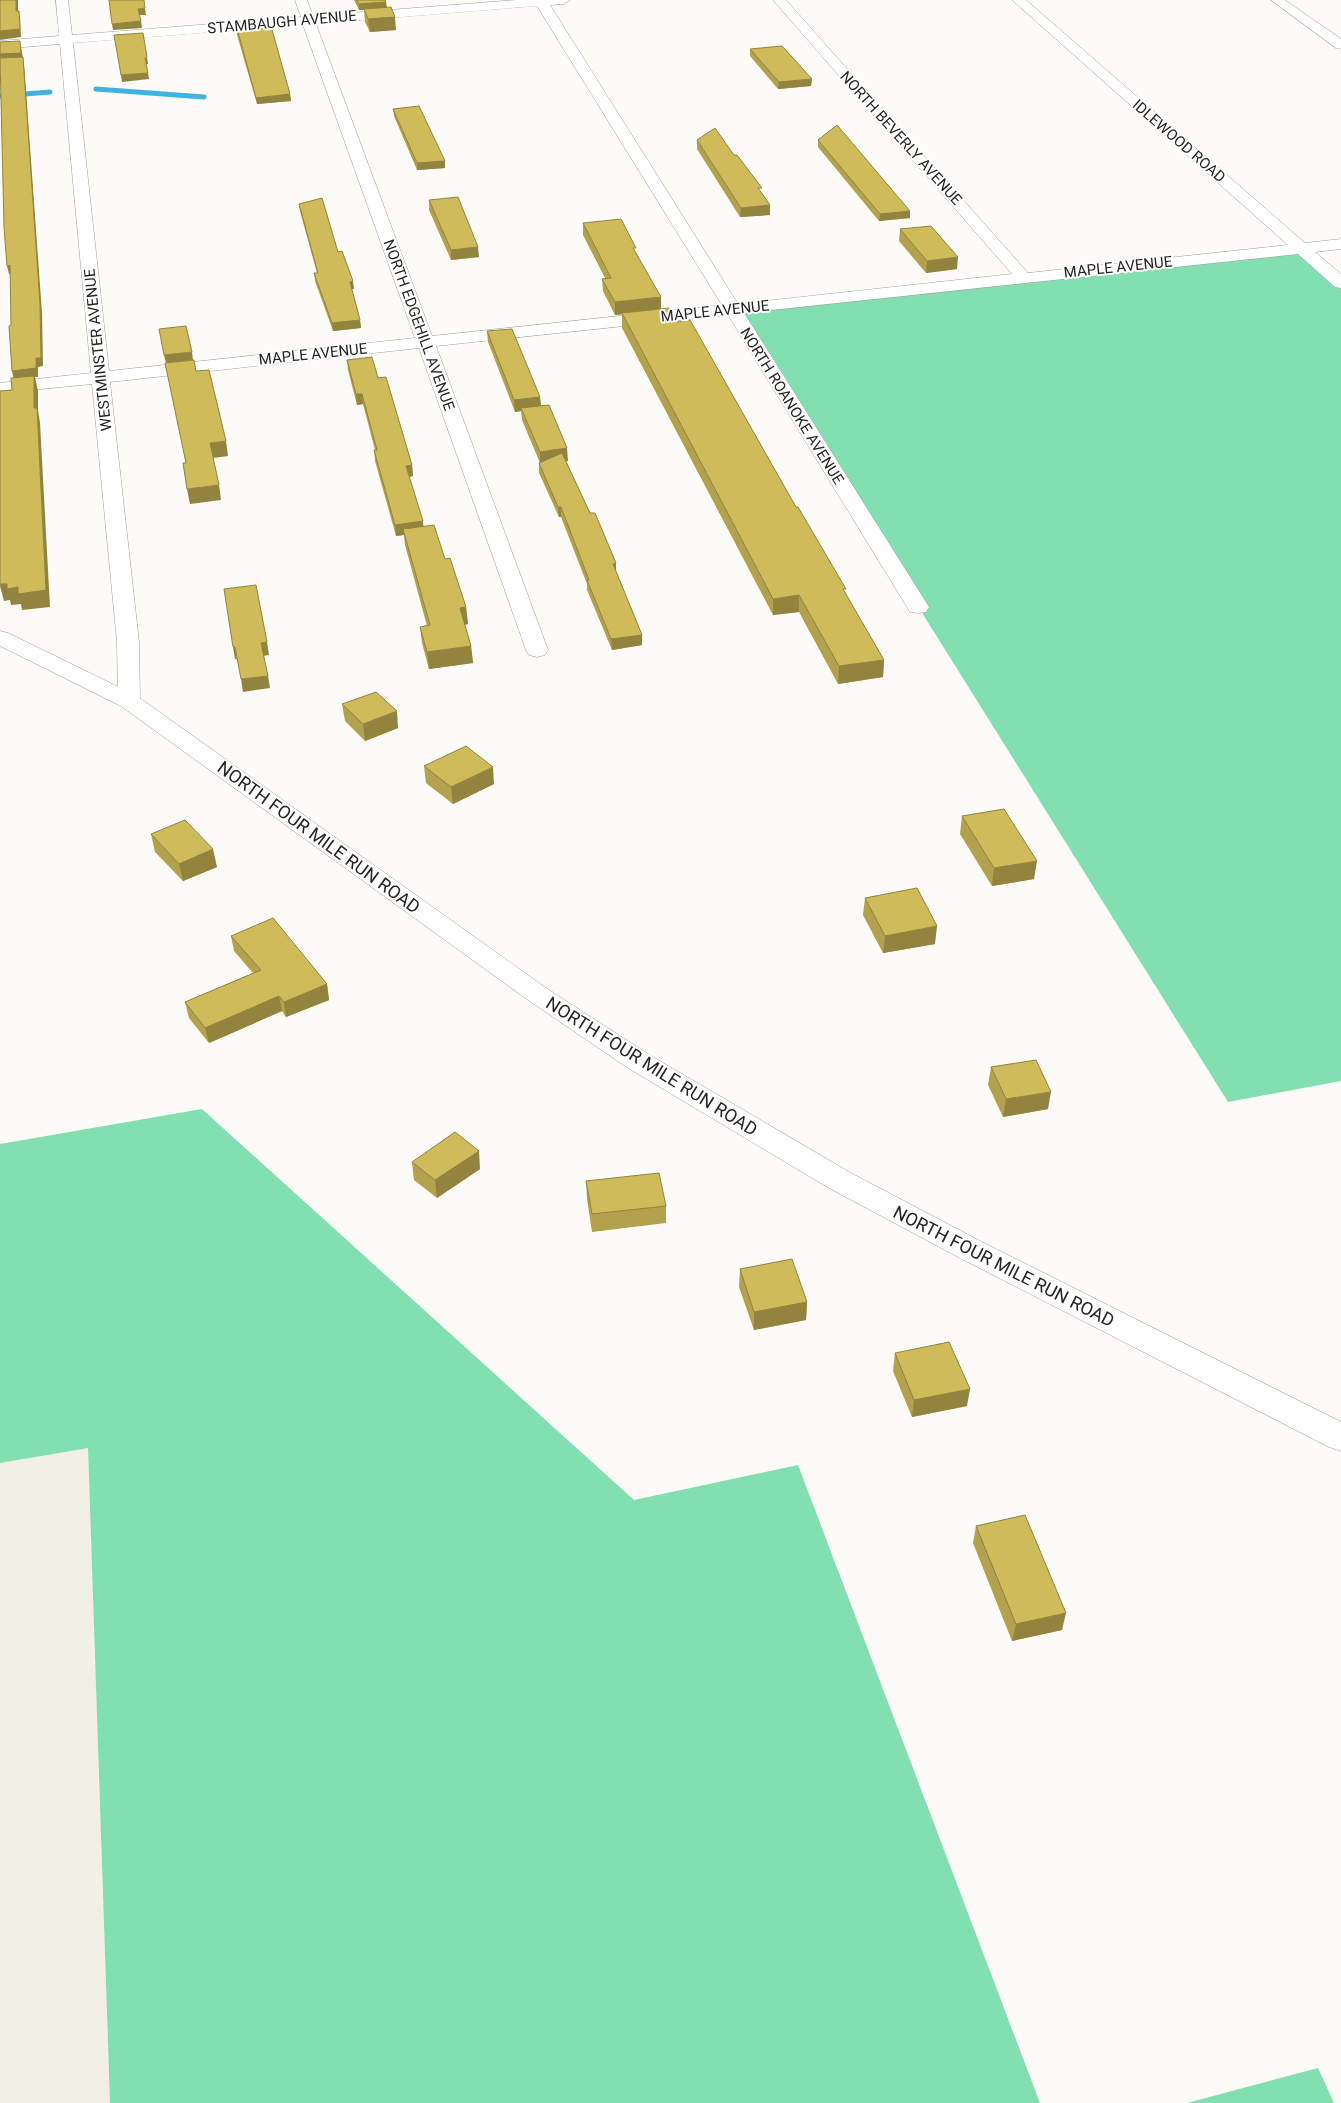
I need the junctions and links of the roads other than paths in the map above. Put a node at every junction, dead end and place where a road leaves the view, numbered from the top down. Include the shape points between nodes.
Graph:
1 (62, 0) edge
2 (301, 0) edge
3 (564, 0) edge
4 (778, 0) edge
5 (1018, 0) edge
6 (1277, 0) edge
7 (541, 1) edge
8 (308, 20) junction
9 (66, 39) junction
10 (0, 45) edge
11 (1341, 45) edge
12 (1341, 244) edge
13 (1301, 248) junction
14 (1023, 277) junction
15 (1341, 283) edge
16 (732, 309) junction
17 (425, 342) junction
18 (101, 377) junction
19 (0, 388) edge
20 (918, 607) dead end
21 (0, 638) edge
22 (537, 650) dead end
23 (129, 701) junction
24 (1341, 1437) edge

1 - 9 street, WESTMINSTER AVENUE
2 - 8 street, NORTH EDGEHILL AVENUE
3 - 7 street, STAMBAUGH AVENUE
4 - 14 street, NORTH BEVERLY AVENUE
5 - 13 street, IDLEWOOD ROAD
6 - 11 street
7 - 8 street, STAMBAUGH AVENUE
7 - 16 street, NORTH ROANOKE AVENUE
8 - 9 street, STAMBAUGH AVENUE
8 - 17 street, NORTH EDGEHILL AVENUE
9 - 10 street, STAMBAUGH AVENUE
9 - 18 street, WESTMINSTER AVENUE
12 - 13 street, MAPLE AVENUE
13 - 14 street, MAPLE AVENUE
13 - 15 street, IDLEWOOD ROAD
14 - 16 street, MAPLE AVENUE
16 - 17 street, MAPLE AVENUE
16 - 20 street, NORTH ROANOKE AVENUE
17 - 18 street, MAPLE AVENUE
17 - 22 street, NORTH EDGEHILL AVENUE
18 - 19 street, MAPLE AVENUE
18 - 23 street, WESTMINSTER AVENUE via 128,642
21 - 23 street, NORTH FOUR MILE RUN ROAD
23 - 24 street, NORTH FOUR MILE RUN ROAD via 537,994 638,1061 839,1180

